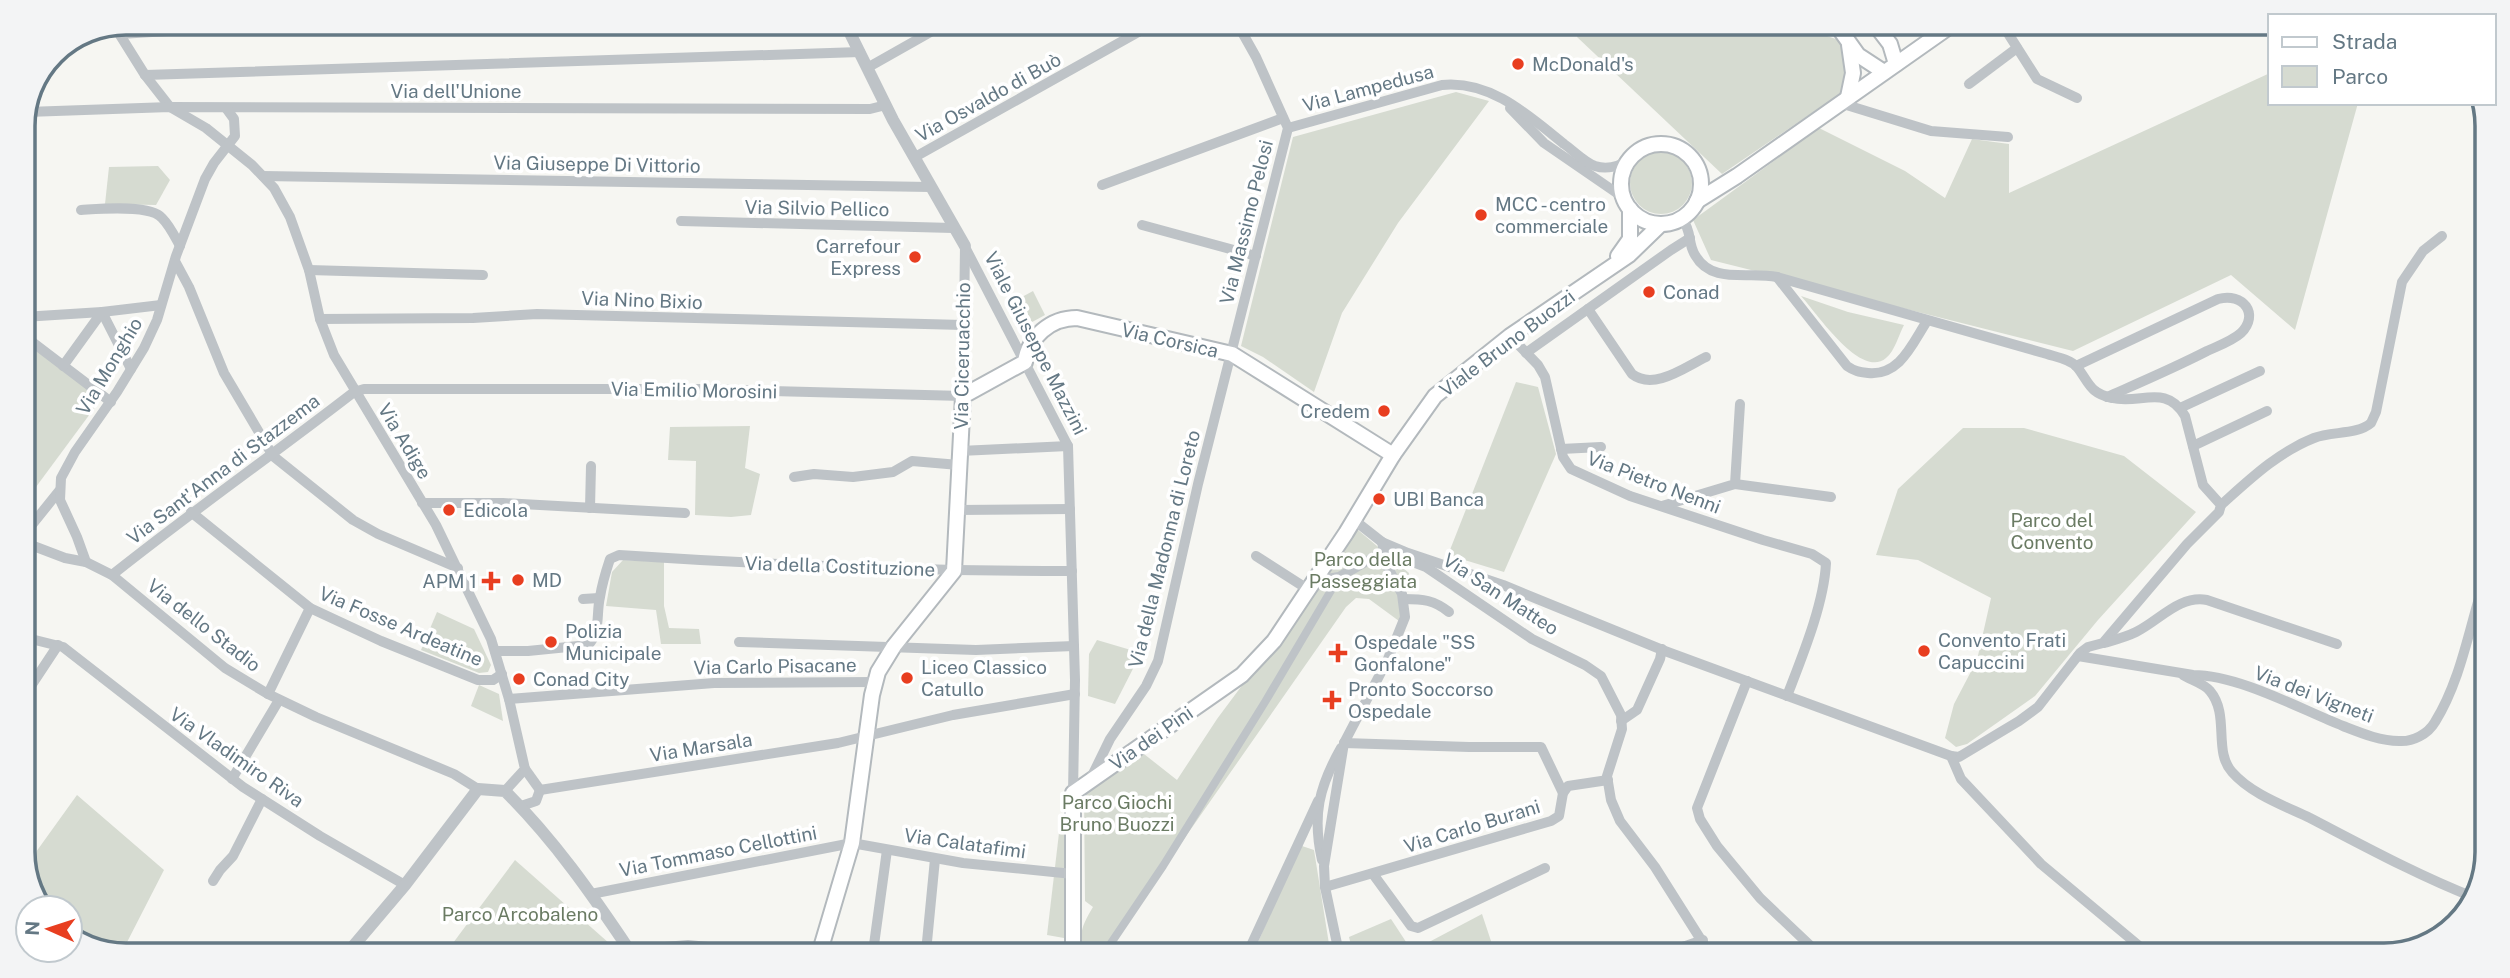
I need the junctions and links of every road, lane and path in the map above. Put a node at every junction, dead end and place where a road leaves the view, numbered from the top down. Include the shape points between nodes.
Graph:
1 (852, 35) edge
2 (925, 35) edge
3 (1133, 35) edge
4 (1243, 35) edge
5 (1844, 35) edge
6 (1883, 35) edge
7 (1937, 35) edge
8 (2009, 35) edge
9 (120, 36) edge
10 (1849, 43) junction
11 (2017, 48) junction
12 (860, 52) junction
13 (867, 68) junction
14 (1890, 68) junction
15 (145, 75) junction
16 (1969, 84) dead end
17 (1497, 97) junction
18 (2077, 98) dead end
19 (1844, 100) junction
20 (886, 105) junction
21 (170, 107) junction
22 (214, 108) junction
23 (226, 108) junction
24 (37, 111) edge
25 (1285, 123) junction
26 (206, 128) junction
27 (2008, 137) dead end
28 (228, 146) junction
29 (915, 157) junction
30 (1630, 159) junction
31 (1695, 162) junction
32 (263, 176) junction
33 (1737, 176) junction
34 (1102, 185) dead end
35 (930, 187) junction
36 (1697, 201) junction
37 (1627, 204) junction
38 (81, 210) dead end
39 (1682, 218) junction
40 (681, 221) dead end
41 (1661, 224) junction
42 (1142, 225) dead end
43 (953, 228) junction
44 (2442, 236) dead end
45 (1690, 238) junction
46 (180, 246) junction
47 (965, 246) junction
48 (1256, 256) junction
49 (175, 261) junction
50 (309, 270) junction
51 (483, 275) dead end
52 (1777, 277) junction
53 (1594, 280) junction
54 (161, 305) junction
55 (1588, 309) junction
56 (102, 312) junction
57 (35, 316) edge
58 (320, 319) junction
59 (1927, 321) junction
60 (963, 325) junction
61 (1510, 336) junction
62 (35, 344) edge
63 (1526, 353) junction
64 (1232, 354) junction
65 (1706, 357) dead end
66 (1025, 362) junction
67 (63, 366) junction
68 (2076, 366) junction
69 (131, 369) junction
70 (2260, 371) dead end
71 (354, 392) junction
72 (963, 396) junction
73 (2107, 397) junction
74 (111, 402) junction
75 (1740, 404) dead end
76 (2180, 408) junction
77 (2267, 411) dead end
78 (1068, 446) junction
79 (2193, 446) junction
80 (1601, 447) dead end
81 (1561, 449) junction
82 (1392, 455) junction
83 (273, 456) junction
84 (960, 458) junction
85 (591, 466) dead end
86 (794, 477) dead end
87 (1735, 484) junction
88 (59, 491) junction
89 (1831, 497) dead end
90 (422, 503) junction
91 (2221, 505) junction
92 (1662, 506) junction
93 (590, 508) junction
94 (1070, 509) junction
95 (958, 510) junction
96 (191, 512) junction
97 (685, 513) dead end
98 (1354, 520) junction
99 (35, 521) edge
100 (35, 547) edge
101 (1382, 547) junction
102 (1399, 553) junction
103 (1256, 556) dead end
104 (86, 562) junction
105 (1387, 566) junction
106 (458, 568) junction
107 (954, 571) junction
108 (1072, 571) junction
109 (112, 575) junction
110 (1339, 577) junction
111 (1312, 585) junction
112 (599, 598) junction
113 (1404, 598) junction
114 (583, 599) dead end
115 (310, 608) junction
116 (1449, 612) dead end
117 (2475, 612) edge
118 (35, 640) edge
119 (739, 642) dead end
120 (2103, 643) junction
121 (2337, 644) dead end
122 (58, 645) junction
123 (894, 646) junction
124 (1074, 646) junction
125 (1663, 650) junction
126 (495, 651) junction
127 (2078, 656) junction
128 (2178, 672) junction
129 (502, 674) junction
130 (35, 680) edge
131 (1747, 681) junction
132 (874, 682) junction
133 (1230, 683) joint
134 (268, 694) junction
135 (1075, 694) junction
136 (1787, 696) junction
137 (509, 699) junction
138 (279, 700) junction
139 (1622, 721) junction
140 (867, 735) junction
141 (1344, 743) junction
142 (1951, 756) junction
143 (526, 769) junction
144 (232, 779) junction
145 (1090, 780) junction
146 (1608, 780) junction
147 (478, 789) junction
148 (540, 790) junction
149 (505, 791) junction
150 (1073, 793) junction
151 (1563, 793) junction
152 (262, 799) junction
153 (1318, 801) junction
154 (521, 806) junction
155 (1300, 837) junction
156 (852, 843) junction
157 (1319, 845) junction
158 (887, 850) junction
159 (936, 859) junction
160 (1324, 866) junction
161 (1545, 868) dead end
162 (1073, 874) junction
163 (1373, 874) junction
164 (213, 881) dead end
165 (405, 885) junction
166 (1325, 887) junction
167 (2465, 893) edge
168 (591, 894) junction
169 (1703, 940) junction
170 (356, 943) edge
171 (625, 943) edge
172 (822, 943) edge
173 (874, 943) edge
174 (927, 943) edge
175 (1073, 943) edge
176 (1111, 943) edge
177 (1252, 943) edge
178 (1337, 943) edge
179 (1694, 943) edge
180 (1704, 943) edge
181 (1807, 943) edge
182 (2136, 943) edge

1 - 12 street, Viale Giuseppe Mazzini
2 - 13 street
3 - 29 street, Via Osvaldo di Buò
4 - 25 street, Via Massimo Pelosi
5 - 10 main road
6 - 14 main road via 1890,44
7 - 14 main road
8 - 11 street
9 - 15 street
10 - 14 main road via 1868,63
10 - 19 main road via 1853,68
11 - 16 street
11 - 18 street via 2037,79
12 - 13 street, Viale Giuseppe Mazzini
12 - 15 street
13 - 20 street, Viale Giuseppe Mazzini
14 - 19 main road
15 - 21 street
17 - 25 street, Via Lampedusa via 1478,86 1442,85
17 - 30 street, Via Lampedusa via 1595,166 1614,167
17 - 37 street, Via Lampedusa via 1544,143
19 - 27 street via 1931,131
19 - 33 main road
20 - 23 street, Via dell'Unione via 870,110
20 - 29 street, Viale Giuseppe Mazzini
21 - 22 street, Via dell'Unione
21 - 24 street, Via dell'Unione
21 - 26 street, Via Adige
22 - 23 street, Via dell'Unione
22 - 26 street
23 - 28 street via 234,119 235,136
25 - 34 street
25 - 48 street, Via Massimo Pelosi
26 - 28 street, Via Adige
28 - 32 street, Via Adige
28 - 46 street, Via Monghio via 205,179
29 - 35 street, Viale Giuseppe Mazzini
30 - 31 main road via 1658,144 1679,148
30 - 37 main road via 1621,185
31 - 33 main road via 1710,176
31 - 36 main road via 1701,182
32 - 35 street, Via Giuseppe Di Vittorio
32 - 50 street, Via Adige via 290,217
33 - 36 main road
35 - 43 street, Viale Giuseppe Mazzini
36 - 39 main road
37 - 41 main road via 1639,217
37 - 53 main road, Viale Bruno Buozzi via 1632,229 1628,244
38 - 46 street via 155,213
39 - 41 main road
39 - 45 street
40 - 43 street, Via Silvio Pellico
41 - 53 main road, Viale Bruno Buozzi
42 - 48 street
43 - 47 street, Viale Giuseppe Mazzini
44 - 91 street via 2417,257 2402,282 2370,425 2320,436 2293,449
45 - 52 street via 1696,258 1718,275
45 - 55 street
46 - 49 street, Via Monghio
47 - 60 street, Via Ciceruacchio
47 - 66 street, Viale Giuseppe Mazzini
48 - 64 street, Via Massimo Pelosi
49 - 54 street, Via Monghio
49 - 83 street via 223,373
50 - 51 street
50 - 58 street, Via Adige
52 - 59 street
52 - 59 street via 1855,371 1893,369
53 - 61 main road, Viale Bruno Buozzi
54 - 56 street
54 - 69 street, Via Monghio
55 - 63 street
55 - 65 street via 1640,380 1669,376
56 - 57 street
56 - 67 street
56 - 69 street
58 - 60 street, Via Nino Bixio via 537,314
58 - 71 street, Via Adige
59 - 68 street
60 - 72 street, Via Ciceruacchio
61 - 63 street, Via Pietro Nenni
61 - 82 main road, Viale Bruno Buozzi via 1435,396
62 - 67 street
63 - 81 street, Via Pietro Nenni via 1541,369 1548,386
64 - 66 main road, Via Corsica via 1072,318 1038,334 1028,346
64 - 82 main road, Via Corsica
64 - 145 street, Via della Madonna di Loreto via 1158,661
66 - 72 main road, Via Emilio Morosini
66 - 78 street, Viale Giuseppe Mazzini
67 - 74 street
68 - 73 street via 2089,386
68 - 73 street via 2218,299 2235,298 2245,304 2247,322 2237,336
69 - 74 street, Via Monghio
70 - 76 street
71 - 72 street, Via Emilio Morosini via 544,388
71 - 83 street, Via Sant'Anna di Stazzema
71 - 90 street, Via Adige
72 - 84 main road, Via Ciceruacchio
73 - 76 street via 2160,397
74 - 88 street, Via Monghio via 65,468
75 - 87 street
76 - 79 street
77 - 79 street
78 - 84 street
78 - 94 street, Viale Giuseppe Mazzini
79 - 91 street via 2203,485
80 - 81 street
81 - 92 street, Via Pietro Nenni via 1566,464 1578,474
82 - 98 main road, Viale Bruno Buozzi
83 - 96 street, Via Sant'Anna di Stazzema
83 - 106 street via 353,520
84 - 86 street via 912,461 892,472 853,477
84 - 95 main road, Via Ciceruacchio
85 - 93 street
87 - 89 street
87 - 92 street
88 - 99 street, Via Monghio
88 - 104 street
90 - 93 street
90 - 106 street, Via Adige
91 - 120 street via 2217,516
92 - 136 street, Via Pietro Nenni via 1812,554 1826,563 1805,649
93 - 97 street
94 - 95 street
94 - 108 street, Viale Giuseppe Mazzini
95 - 107 main road, Via Ciceruacchio
96 - 109 street, Via Sant'Anna di Stazzema
96 - 115 street, Via Fosse Ardeatine
98 - 101 street
98 - 111 main road, Viale Bruno Buozzi
100 - 104 street, Via dello Stadio
101 - 102 street
101 - 105 street
101 - 110 street
102 - 105 street
102 - 125 street via 1503,585
102 - 139 street, Via San Matteo via 1532,639 1601,676
103 - 111 street
104 - 109 street, Via dello Stadio
105 - 113 street
106 - 126 street, Via Adige
107 - 108 street
107 - 112 street, Via della Costituzione via 620,555 610,559
107 - 123 main road, Via della Costituzione
108 - 124 street, Viale Giuseppe Mazzini
109 - 134 street, Via dello Stadio via 225,668
110 - 111 street
110 - 176 street
111 - 133 main road, Viale Bruno Buozzi via 1267,650
112 - 114 street
112 - 126 street, Via della Costituzione via 597,625 588,645
113 - 116 street via 1427,598
113 - 141 street via 1403,626
115 - 129 street, Via Fosse Ardeatine via 478,680 493,680
115 - 134 street
117 - 128 street, Via dei Vigneti via 2454,683 2433,725 2417,739 2384,740 2237,683
118 - 122 street, Via Vladimiro Riva
119 - 123 street
120 - 121 street via 2135,633 2194,598
120 - 127 street
122 - 130 street
122 - 144 street, Via Vladimiro Riva
123 - 124 street via 976,650
123 - 132 main road, Via della Costituzione
124 - 135 street, Viale Giuseppe Mazzini
125 - 131 street
125 - 139 street via 1637,710
126 - 129 street, Via Adige
127 - 128 street, Via dei Vigneti
127 - 142 street via 2033,711 1959,757
128 - 167 street via 2210,690 2222,719 2226,763 2233,773 2271,799
129 - 137 street, Via Adige
131 - 136 street
131 - 181 street via 1697,808 1717,846 1760,898
132 - 137 street, Via Carlo Pisacane via 715,683
132 - 140 main road, Via della Costituzione
133 - 145 main road, Via dei Pini
134 - 138 street, Via dello Stadio
135 - 140 street, Via Marsala
135 - 150 street, Viale Giuseppe Mazzini
136 - 142 street
137 - 143 street, Via Adige
138 - 144 street
138 - 147 street, Via dello Stadio via 454,774
139 - 146 street
140 - 148 street, Via Marsala
140 - 156 main road, Via della Costituzione
141 - 151 street via 1541,747
141 - 153 street
141 - 160 street
142 - 182 street via 1961,779 2041,864
143 - 148 street
143 - 149 street
144 - 152 street, Via Vladimiro Riva
145 - 150 main road, Via dei Pini
146 - 151 street, Via Carlo Burani via 1568,786
146 - 169 street via 1620,821
147 - 149 street
147 - 165 street
148 - 154 street via 536,801
149 - 154 street
150 - 162 main road
151 - 163 street, Via Carlo Burani via 1559,816 1551,821
152 - 164 street via 233,856
152 - 165 street, Via Vladimiro Riva
153 - 155 street
153 - 157 street
154 - 168 street via 559,848
155 - 157 street
155 - 177 street
156 - 158 street, Via Calatafimi
156 - 168 street, Via Tommaso Cellottini
156 - 172 main road, Via della Costituzione
157 - 160 street
158 - 159 street, Via Calatafimi
158 - 173 street
159 - 162 street, Via Calatafimi
159 - 174 street
160 - 166 street
161 - 163 street via 1418,928 1411,926
162 - 175 main road
163 - 166 street, Via Carlo Burani
165 - 170 street
166 - 178 street
168 - 171 street
169 - 179 street
169 - 180 street

